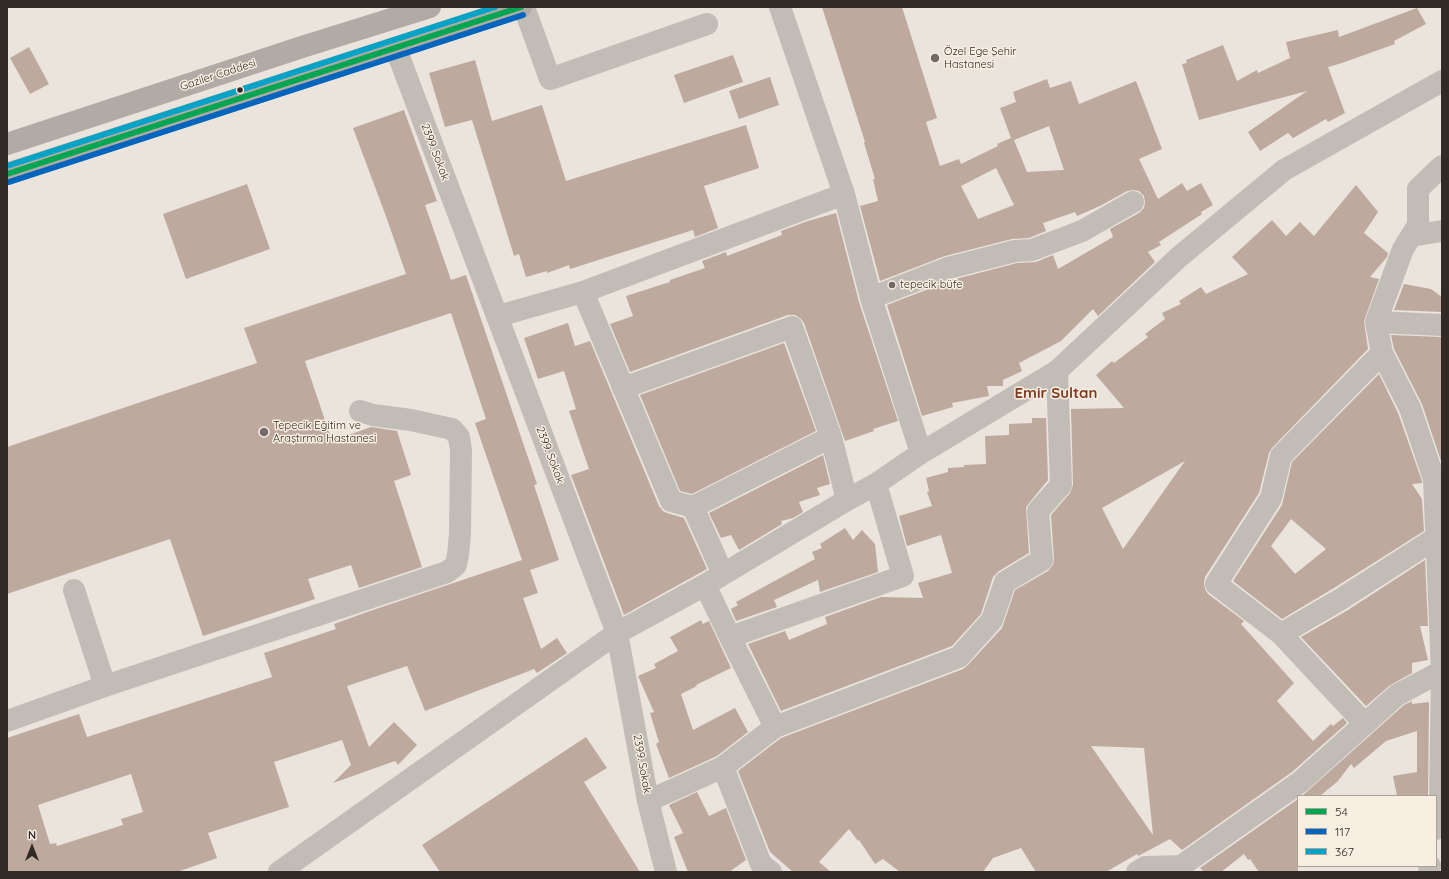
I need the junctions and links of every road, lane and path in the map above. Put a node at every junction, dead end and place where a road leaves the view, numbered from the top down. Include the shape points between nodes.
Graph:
1 (430, 7) edge
2 (521, 7) edge
3 (524, 7) edge
4 (780, 7) edge
5 (708, 24) dead end
6 (396, 49) junction
7 (1442, 81) edge
8 (7, 144) edge
9 (1442, 166) edge
10 (7, 174) edge
11 (844, 194) junction
12 (1133, 202) dead end
13 (1442, 231) edge
14 (1411, 236) junction
15 (583, 292) junction
16 (872, 298) junction
17 (498, 316) junction
18 (1376, 322) junction
19 (1442, 325) edge
20 (1382, 353) junction
21 (1057, 371) junction
22 (623, 388) junction
23 (360, 411) dead end
24 (831, 437) junction
25 (921, 453) junction
26 (876, 484) junction
27 (847, 500) junction
28 (693, 507) junction
29 (1436, 538) junction
30 (723, 574) junction
31 (705, 585) junction
32 (74, 590) dead end
33 (618, 633) junction
34 (1281, 634) junction
35 (730, 637) junction
36 (1442, 671) edge
37 (105, 686) junction
38 (7, 722) edge
39 (1365, 724) junction
40 (775, 727) junction
41 (723, 766) junction
42 (648, 801) junction
43 (1437, 823) edge
44 (1182, 869) edge
45 (279, 872) edge
46 (666, 872) edge
47 (771, 872) edge
48 (1137, 872) edge

1 - 8 main road, Gaziler Caddesi
2 - 6 main road
3 - 5 street via 550,79
4 - 11 street
6 - 10 main road
6 - 17 street, 2399. Sokak
7 - 21 street via 1284,170 1179,257
9 - 14 street via 1418,190 1418,225
11 - 15 street
11 - 16 street
12 - 16 street via 1082,231 1032,250 1015,251 948,268
13 - 14 street
14 - 18 street via 1403,249
15 - 17 street
15 - 22 street
16 - 25 street
17 - 33 street, 2399. Sokak
18 - 19 street
18 - 20 street
20 - 29 street via 1410,408 1434,479
20 - 34 street via 1281,456 1271,498 1216,584
21 - 25 street
21 - 40 street via 1061,485 1038,511 1042,560 1005,582 992,620 959,658
22 - 24 street via 792,327
22 - 28 street via 671,501
23 - 37 street via 452,429 459,438 460,534 456,565 447,572
24 - 27 street
24 - 28 street
25 - 26 street
26 - 27 street
26 - 35 street via 903,576
27 - 30 street
28 - 30 street
29 - 34 street via 1340,600
29 - 36 street
30 - 31 street
31 - 33 street
31 - 35 street
32 - 37 street
33 - 42 street, 2399. Sokak
33 - 45 street
34 - 39 street
35 - 40 street
36 - 39 street via 1397,696
36 - 43 street via 1440,805
37 - 38 street
39 - 44 street via 1300,782
40 - 41 street
41 - 42 street
41 - 47 street via 761,864
42 - 46 street, 2399. Sokak
44 - 48 street via 1145,867

